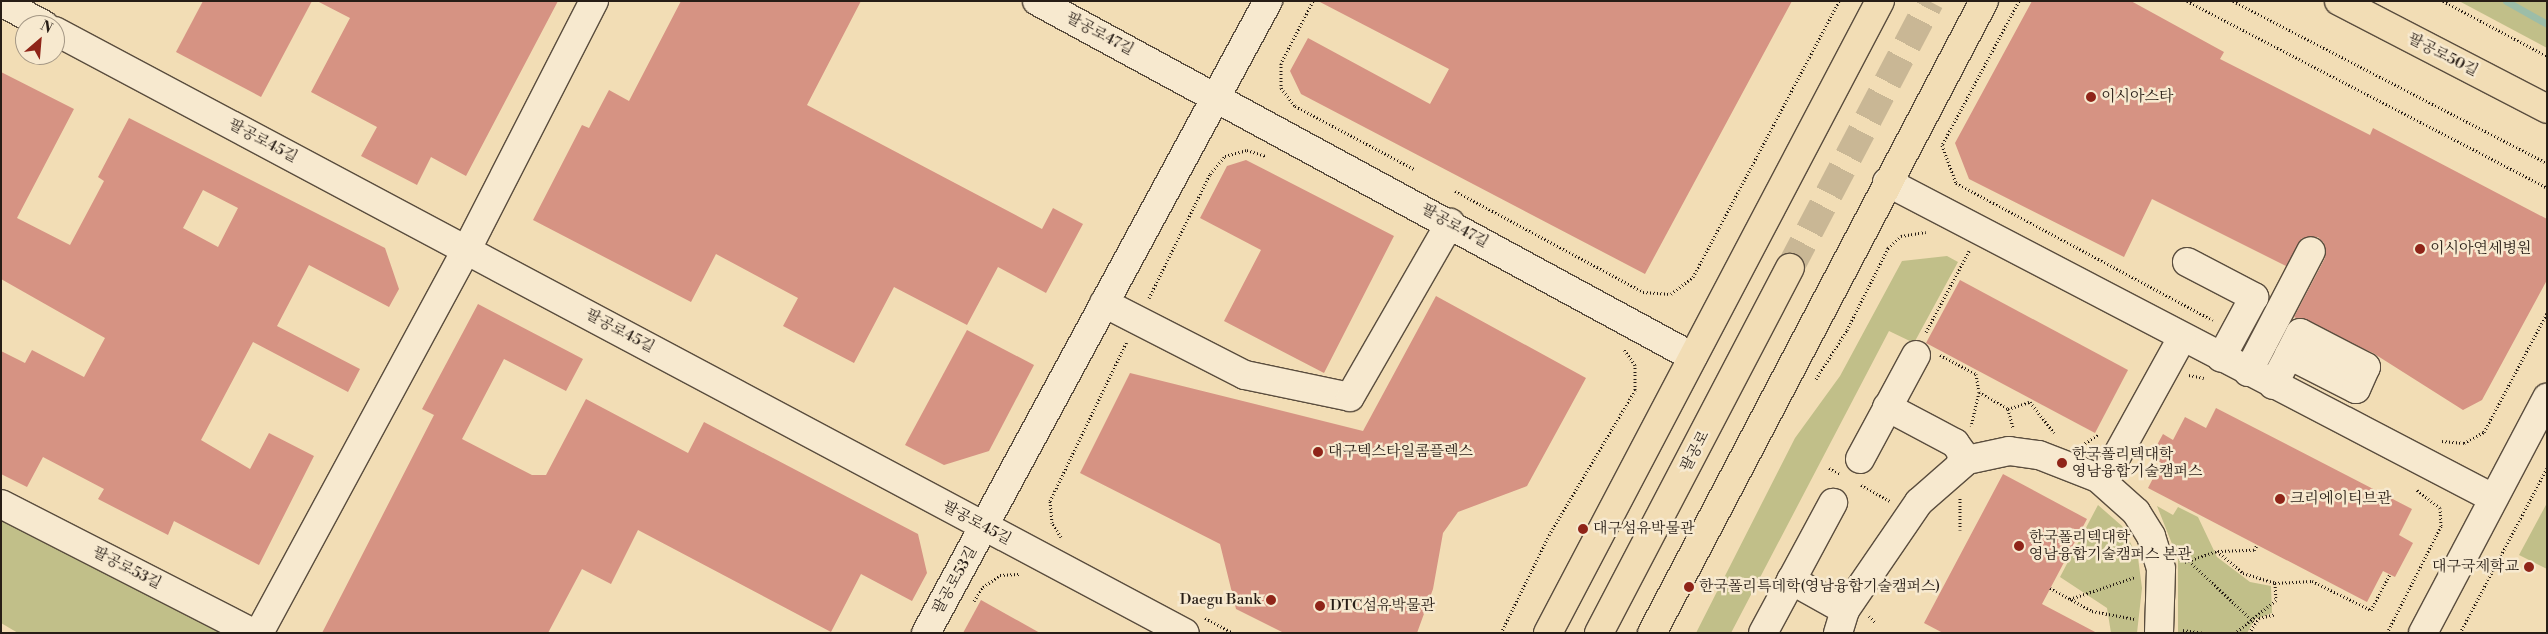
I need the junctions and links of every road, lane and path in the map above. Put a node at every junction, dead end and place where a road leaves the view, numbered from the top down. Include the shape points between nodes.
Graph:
1 (594, 1) edge
2 (1037, 1) edge
3 (1268, 1) edge
4 (1313, 1) edge
5 (1839, 1) edge
6 (1880, 1) edge
7 (1984, 1) edge
8 (2019, 1) edge
9 (2187, 1) edge
10 (2232, 1) edge
11 (2339, 1) edge
12 (2443, 1) edge
13 (1, 2) edge
14 (25, 15) edge
15 (65, 36) edge
16 (2547, 56) edge
17 (1216, 95) junction
18 (2547, 109) edge
19 (1269, 156) dead end
20 (2547, 163) edge
21 (1414, 169) dead end
22 (1888, 182) junction
23 (2547, 188) edge
24 (1455, 191) dead end
25 (1450, 223) junction
26 (467, 249) junction
27 (1969, 251) dead end
28 (2311, 251) dead end
29 (2187, 262) dead end
30 (1790, 268) tunnel mouth
31 (1104, 303) junction
32 (1144, 308) dead end
33 (2547, 314) edge
34 (2235, 332) junction
35 (1131, 334) dead end
36 (2182, 338) junction
37 (1925, 349) junction
38 (2289, 355) dead end
39 (1693, 357) junction
40 (2217, 371) junction
41 (2248, 372) junction
42 (2182, 383) dead end
43 (2273, 385) junction
44 (1635, 390) dead end
45 (1979, 392) junction
46 (2547, 398) edge
47 (1887, 407) junction
48 (2008, 409) junction
49 (2104, 427) dead end
50 (1970, 434) dead end
51 (2016, 438) dead end
52 (2435, 438) dead end
53 (2058, 439) dead end
54 (2075, 447) dead end
55 (1962, 464) junction
56 (1829, 468) dead end
57 (2547, 468) edge
58 (1853, 472) junction
59 (2103, 481) junction
60 (2410, 486) dead end
61 (1960, 493) dead end
62 (2493, 498) junction
63 (1833, 502) dead end
64 (1, 504) edge
65 (1896, 504) dead end
66 (984, 527) junction
67 (1960, 530) dead end
68 (1064, 542) dead end
69 (2257, 545) dead end
70 (2217, 551) junction
71 (2189, 562) junction
72 (2175, 564) dead end
73 (1023, 574) dead end
74 (2390, 574) dead end
75 (2139, 576) dead end
76 (1791, 580) junction
77 (2275, 583) junction
78 (2050, 588) dead end
79 (2069, 599) junction
80 (971, 607) dead end
81 (2276, 614) dead end
82 (2253, 621) junction
83 (1845, 625) edge
84 (2161, 628) edge
85 (252, 633) edge
86 (259, 633) edge
87 (926, 633) edge
88 (1185, 633) edge
89 (1501, 633) edge
90 (1548, 633) edge
91 (1599, 633) edge
92 (1652, 633) edge
93 (1764, 633) edge
94 (2204, 633) edge
95 (2235, 633) edge
96 (2249, 633) edge
97 (2387, 633) edge
98 (2423, 633) edge
99 (2460, 633) edge

1 - 26 street
2 - 17 street, 팔공로47길
3 - 17 street
4 - 21 path via 1281,63 1281,88 1296,106
5 - 24 path via 1693,276 1671,294 1642,292
6 - 39 main road
7 - 22 main road
8 - 34 path via 1942,145 1956,183
9 - 23 path
10 - 20 path
11 - 18 main road, 팔공로50길
12 - 16 path
13 - 14 street
15 - 26 street, 팔공로45길
17 - 25 street, 팔공로47길
17 - 31 street, 팔공로53길
19 - 32 path via 1247,150 1224,156 1210,174
22 - 36 street
22 - 92 main road
25 - 31 street via 1350,397 1245,375
25 - 39 street, 팔공로47길
26 - 66 street, 팔공로45길
26 - 86 street
27 - 37 path
28 - 41 street
29 - 34 street via 2254,297
30 - 91 main road, 팔공로
31 - 66 street, 팔공로53길
33 - 52 path via 2484,432 2464,443
34 - 40 street
35 - 68 path via 1050,501 1052,523
36 - 40 street
36 - 59 street
37 - 45 path via 1976,374
37 - 47 street
38 - 43 street
39 - 90 main road
40 - 41 street
40 - 42 path via 2187,376
41 - 43 street
43 - 62 street
44 - 89 path via 1549,535
45 - 48 path
45 - 50 path
46 - 62 street
47 - 55 street via 1955,444 1962,453
47 - 58 street
48 - 51 path
48 - 53 path via 2030,402
49 - 54 path via 2092,440
55 - 59 street via 1990,453 2023,452
55 - 83 street via 1910,512
56 - 58 path
57 - 99 path
58 - 65 path
59 - 84 street via 2136,512 2157,552 2162,586
60 - 97 path via 2436,502 2442,514 2441,526
61 - 67 path
62 - 98 street
63 - 76 street
64 - 85 street, 팔공로53길
66 - 87 street, 팔공로53길
66 - 88 street, 팔공로45길
69 - 70 path via 2254,550
70 - 71 path
70 - 77 path via 2243,574
71 - 72 path
71 - 82 path
73 - 80 path via 1000,575 983,586
74 - 77 path via 2371,610 2312,580
75 - 79 path
76 - 83 street
76 - 93 street
77 - 82 path via 2276,600
78 - 79 path
79 - 84 path via 2097,613
81 - 82 path
82 - 95 path
82 - 96 path
84 - 94 path

